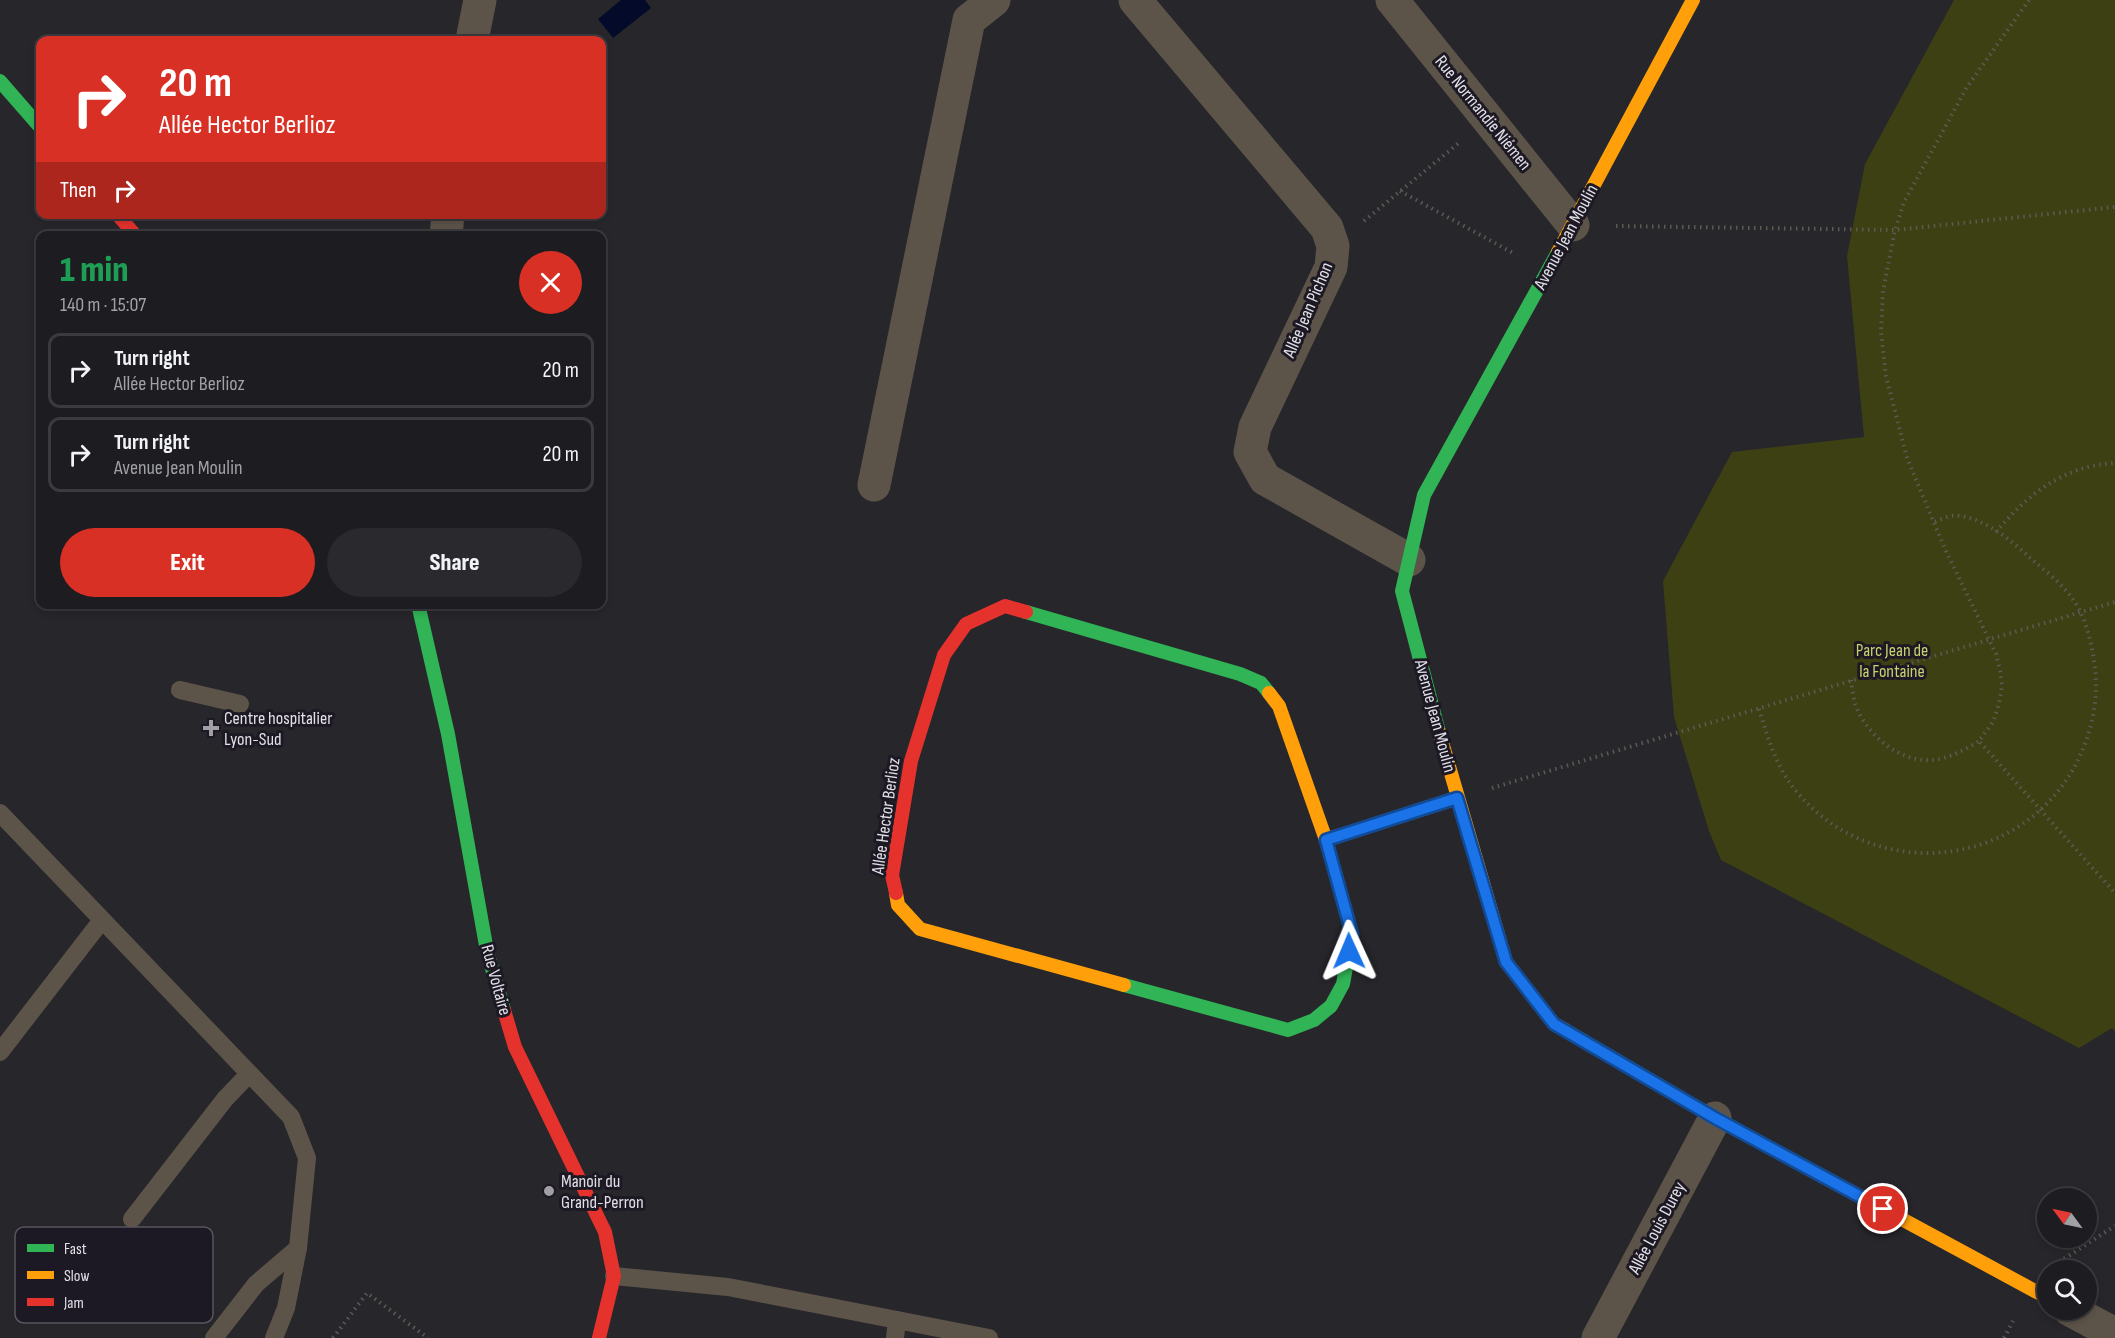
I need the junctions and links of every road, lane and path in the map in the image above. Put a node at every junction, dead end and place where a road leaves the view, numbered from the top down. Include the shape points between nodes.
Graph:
1 (480, 0) edge
2 (994, 0) edge
3 (1135, 0) edge
4 (1392, 0) edge
5 (1693, 0) edge
6 (2029, 0) edge
7 (473, 36) edge
8 (0, 81) edge
9 (1488, 120) junction
10 (36, 122) edge
11 (1400, 191) junction
12 (2115, 207) edge
13 (121, 219) edge
14 (1573, 225) junction
15 (1895, 230) junction
16 (132, 231) edge
17 (1333, 246) junction
18 (1548, 272) junction
19 (2115, 463) edge
20 (874, 485) dead end
21 (1934, 522) junction
22 (1996, 532) junction
23 (1409, 560) junction
24 (2115, 602) edge
25 (419, 609) edge
26 (2080, 612) junction
27 (1989, 639) junction
28 (1851, 680) junction
29 (180, 690) dead end
30 (240, 704) dead end
31 (1759, 709) junction
32 (1979, 741) junction
33 (1457, 798) junction
34 (2040, 811) junction
35 (0, 813) edge
36 (1326, 840) junction
37 (2115, 893) edge
38 (102, 920) junction
39 (0, 1052) edge
40 (249, 1074) junction
41 (1715, 1118) junction
42 (132, 1219) dead end
43 (2115, 1226) edge
44 (298, 1248) junction
45 (2063, 1260) edge
46 (614, 1276) junction
47 (2037, 1292) edge
48 (2089, 1320) edge
49 (896, 1329) edge
50 (2115, 1334) edge
51 (214, 1338) edge
52 (273, 1338) edge
53 (333, 1338) edge
54 (428, 1338) edge
55 (600, 1338) edge
56 (989, 1338) edge
57 (1598, 1338) edge

1 - 7 street
2 - 20 street via 969,20
3 - 17 street, Allée Jean Pichon via 1328,228
4 - 9 street, Rue Normandie Niémen
5 - 14 street, Avenue Jean Moulin
6 - 15 path via 1967,87 1904,202
8 - 10 street
9 - 11 path
9 - 14 street, Rue Normandie Niémen
11 - 17 path
11 - 18 path
12 - 15 path
13 - 16 street
14 - 15 path
14 - 18 street, Avenue Jean Moulin
15 - 21 path via 1883,291 1881,332 1886,376 1907,458
17 - 23 street, Allée Jean Pichon via 1331,267 1255,427 1250,452 1264,479
18 - 23 street, Avenue Jean Moulin via 1424,495
19 - 22 path via 2087,468 2050,482 2027,498
21 - 22 path via 1959,515
21 - 27 path
22 - 26 path via 2018,546 2063,589
23 - 33 street, Avenue Jean Moulin via 1402,591
24 - 26 path
25 - 46 street, Rue Voltaire via 448,735 486,951 514,1047 605,1232
26 - 27 path
26 - 34 path via 2096,671 2092,723 2071,772
27 - 28 path
27 - 32 path via 2002,686 1993,722
28 - 31 path
28 - 32 path via 1865,722 1878,738 1907,756 1940,758 1961,753
29 - 30 lane
31 - 33 path
31 - 34 path via 1774,756 1795,790 1822,816 1865,842 1899,851 1935,853 1969,849 2001,837
32 - 34 path
33 - 36 street
33 - 41 street, Avenue Jean Moulin via 1506,962 1554,1024
34 - 37 path
35 - 38 lane
36 - 36 street, Allée Hector Berlioz via 1280,706 1261,683 1005,606 966,624 944,655 911,761 892,875 898,905 920,929 1288,1030 1314,1020 1331,1006 1343,984 1352,934
38 - 39 lane
38 - 40 lane
40 - 42 lane
40 - 44 lane via 291,1117 307,1158
41 - 47 street, Avenue Jean Moulin
41 - 57 street, Allée Louis Durey
43 - 45 path
44 - 51 lane via 256,1284
44 - 52 lane via 286,1308
46 - 49 lane via 728,1287
46 - 55 street, Rue Voltaire
48 - 50 street
49 - 56 lane
53 - 54 path via 368,1293

